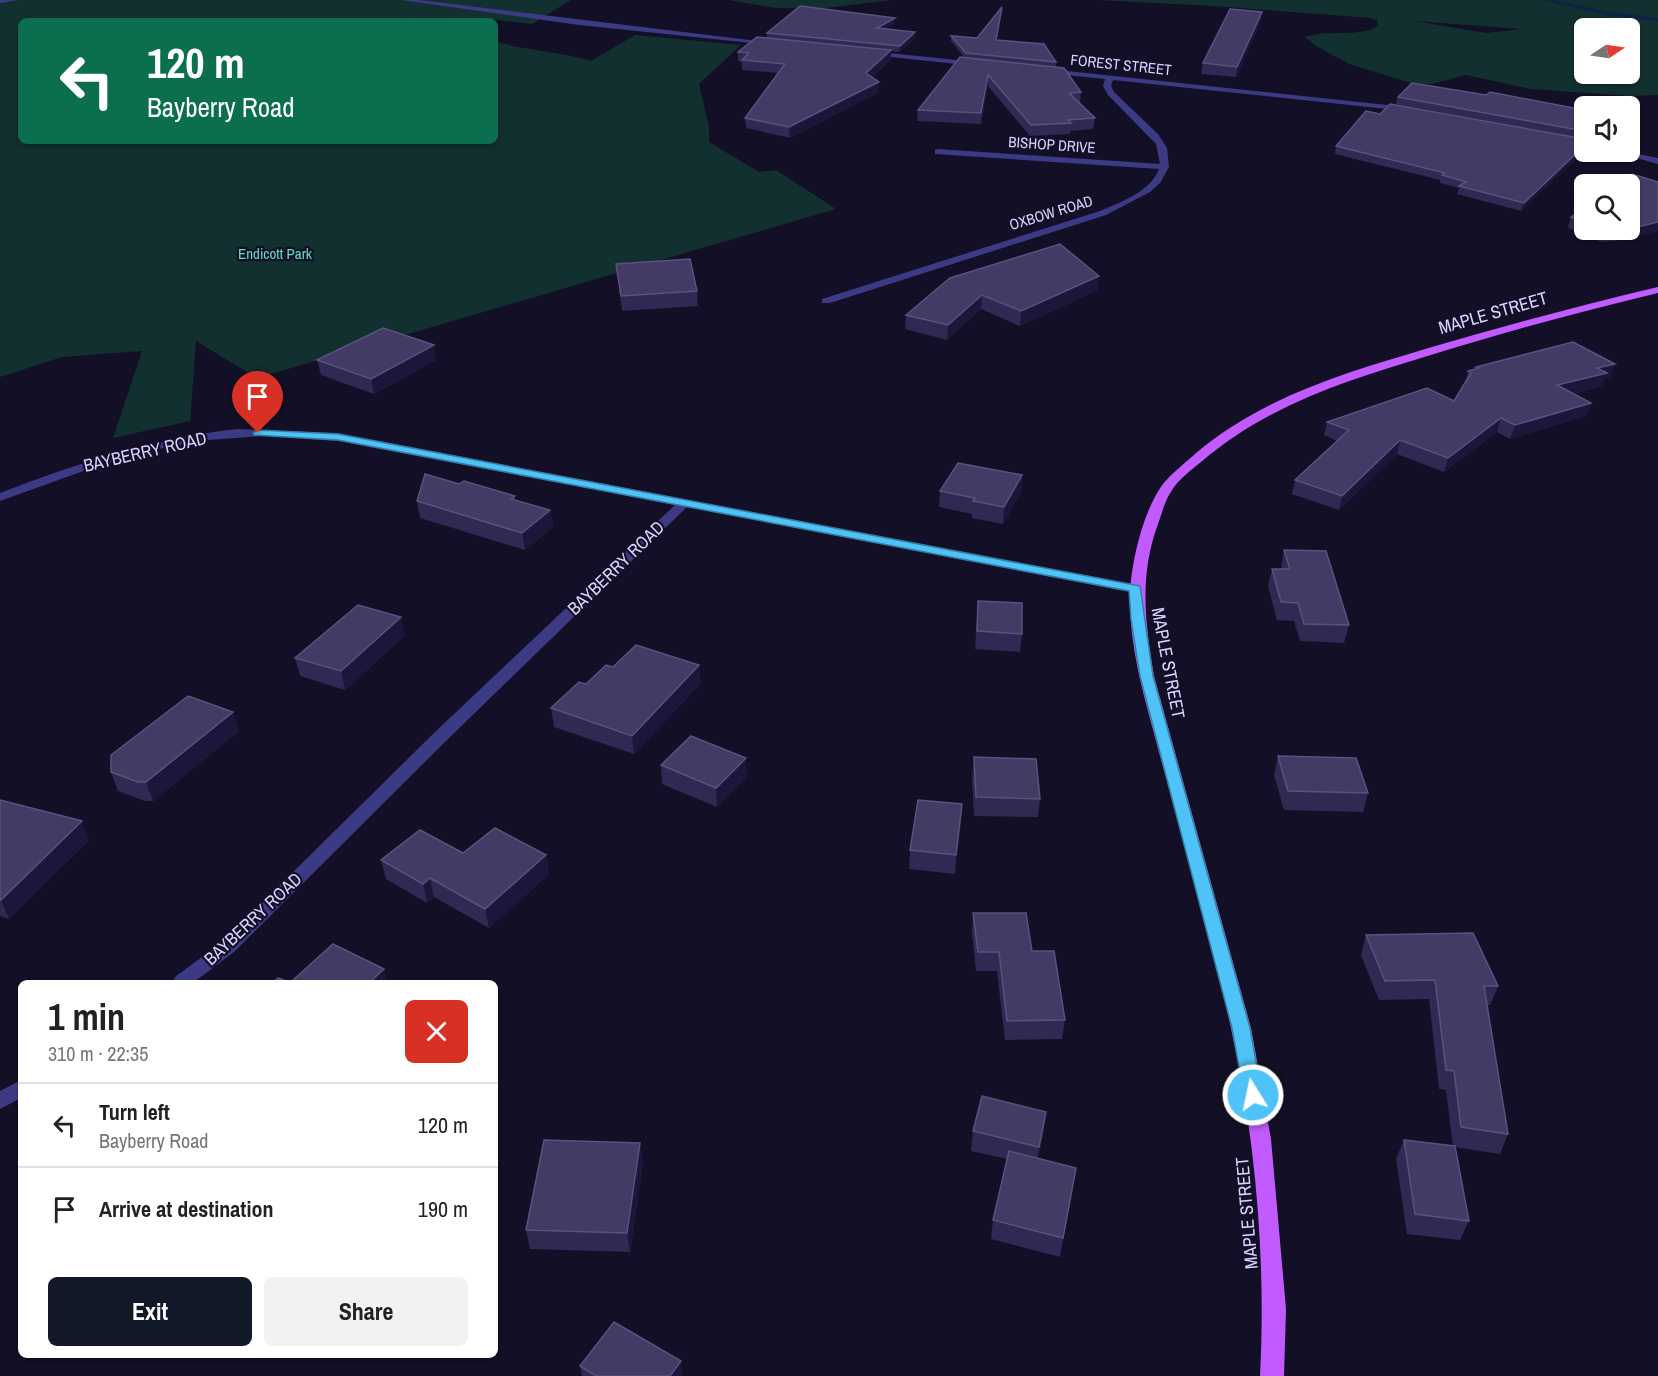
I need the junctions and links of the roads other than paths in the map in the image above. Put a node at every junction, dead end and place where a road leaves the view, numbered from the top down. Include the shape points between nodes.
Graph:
1 (16, 0) edge
2 (404, 0) edge
3 (0, 1) edge
4 (774, 43) edge
5 (866, 53) edge
6 (980, 64) edge
7 (1036, 70) edge
8 (1110, 77) junction
9 (1412, 110) edge
10 (938, 152) dead end
11 (1640, 157) edge
12 (1658, 161) edge
13 (1165, 166) junction
14 (1658, 290) edge
15 (826, 301) dead end
16 (0, 497) edge
17 (685, 502) junction
18 (1136, 589) junction
19 (185, 980) edge
20 (18, 1090) edge
21 (0, 1101) edge
22 (1272, 1376) edge

1 - 3 street
2 - 4 street
5 - 6 street
7 - 8 street, FOREST STREET
8 - 9 street, FOREST STREET
8 - 13 street via 1107,86 1111,93 1163,147
10 - 13 street, BISHOP DRIVE
11 - 12 street
13 - 15 street, OXBOW ROAD via 1155,184 1102,213
14 - 18 main road, MAPLE STREET via 1489,333 1345,377 1287,399 1242,424 1200,455 1165,490 1144,542
16 - 17 street, BAYBERRY ROAD via 79,466 141,449 194,438 277,433 338,437
17 - 18 street, BAYBERRY ROAD
17 - 19 street, BAYBERRY ROAD via 228,947
18 - 22 main road, MAPLE STREET via 1147,676 1241,1028 1261,1139 1275,1309
20 - 21 street

